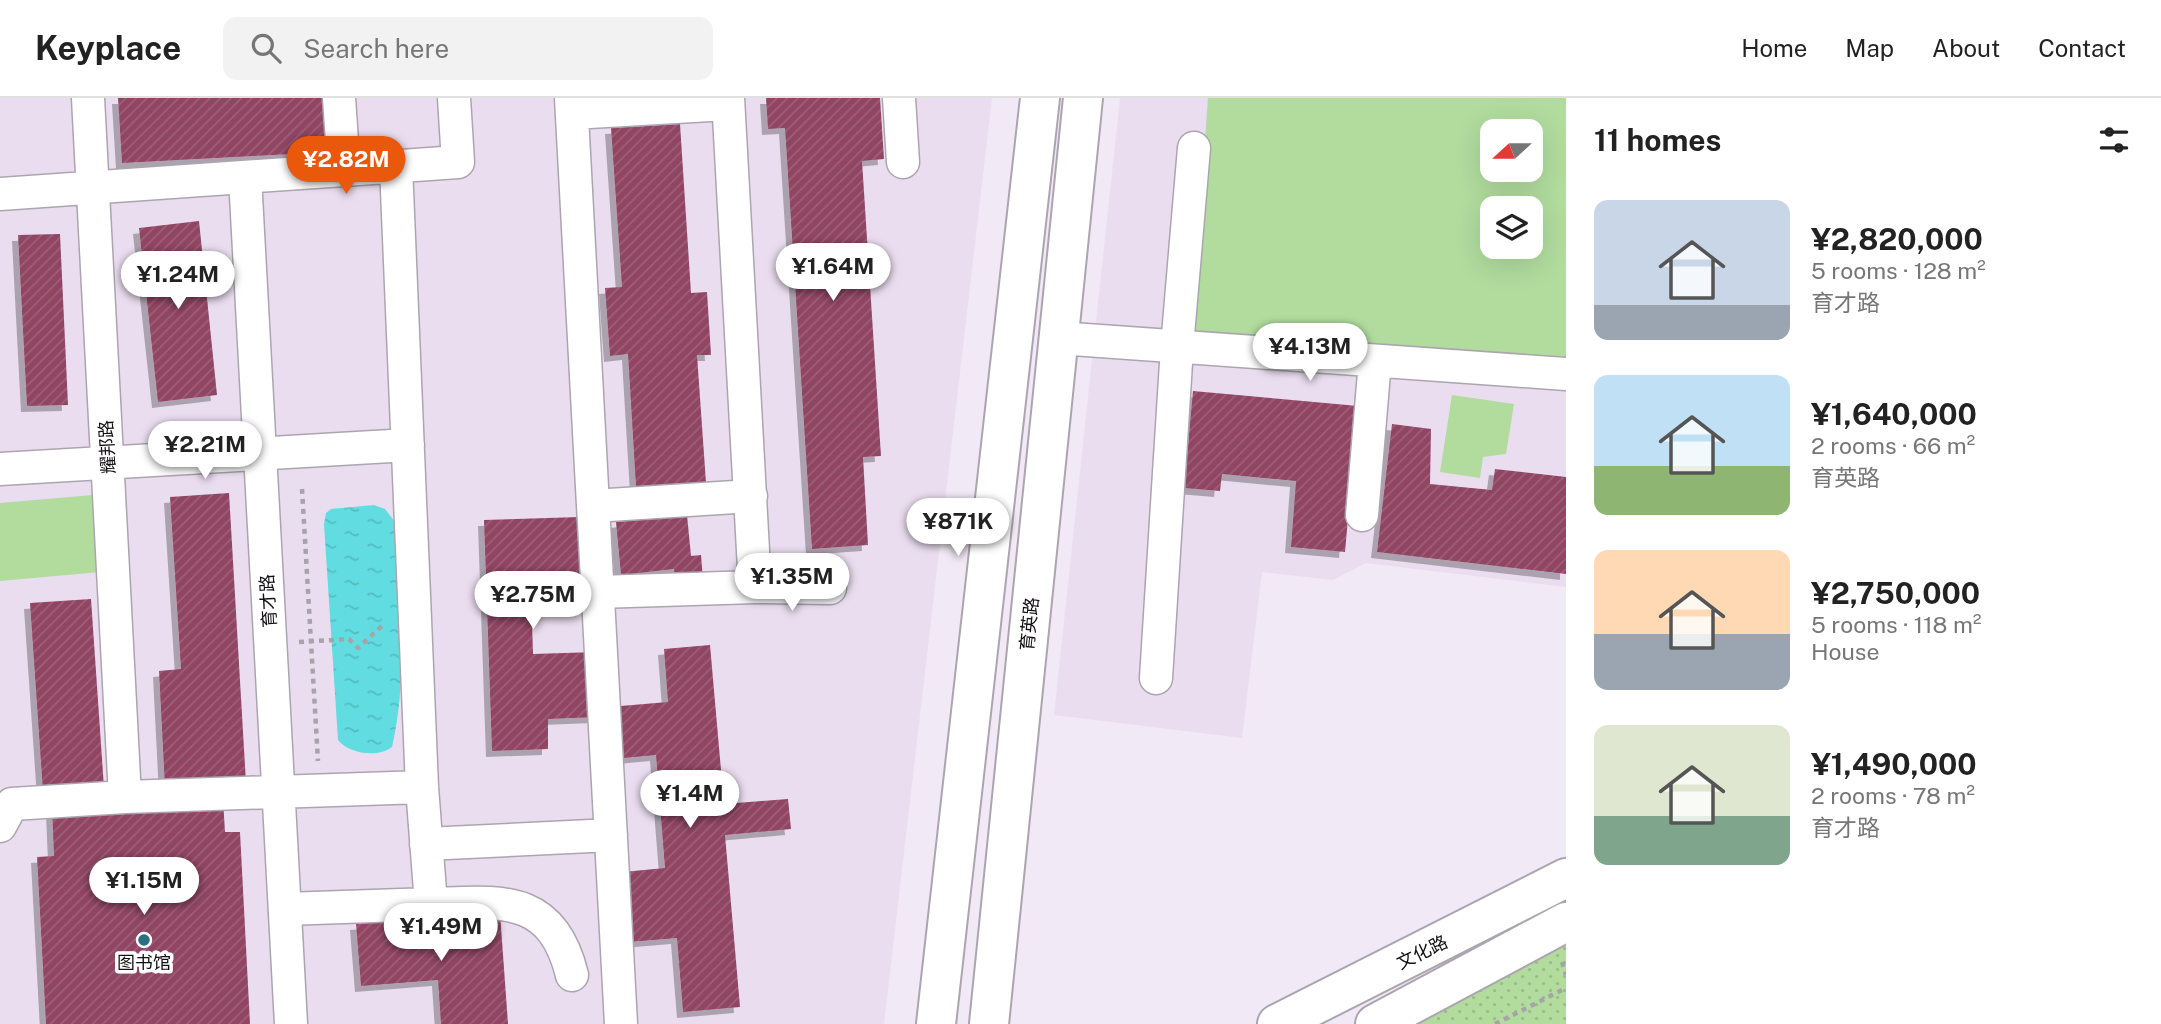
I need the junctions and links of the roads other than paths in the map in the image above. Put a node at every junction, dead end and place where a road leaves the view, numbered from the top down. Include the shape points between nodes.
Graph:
1 (88, 98) edge
2 (339, 98) edge
3 (454, 98) edge
4 (899, 98) edge
5 (1040, 98) edge
6 (1083, 98) edge
7 (728, 101) edge
8 (571, 106) edge
9 (1194, 148) dead end
10 (902, 162) dead end
11 (396, 166) junction
12 (344, 170) junction
13 (245, 177) junction
14 (93, 187) junction
15 (0, 194) edge
16 (1058, 338) junction
17 (1177, 347) junction
18 (1375, 361) junction
19 (1566, 374) edge
20 (408, 445) junction
21 (260, 452) junction
22 (107, 461) junction
23 (0, 468) edge
24 (751, 496) junction
25 (593, 506) junction
26 (1362, 515) dead end
27 (755, 587) junction
28 (830, 588) dead end
29 (598, 592) junction
30 (1156, 678) dead end
31 (422, 787) junction
32 (279, 791) junction
33 (125, 797) junction
34 (0, 826) edge
35 (611, 835) junction
36 (426, 844) junction
37 (1566, 878) edge
38 (431, 904) junction
39 (285, 909) junction
40 (1566, 922) edge
41 (572, 975) dead end
42 (291, 1024) edge
43 (621, 1024) edge
44 (936, 1024) edge
45 (989, 1024) edge
46 (1277, 1024) edge
47 (1375, 1024) edge

1 - 14 street, 耀邦路
2 - 12 street
3 - 11 street via 458,162
4 - 10 street
5 - 44 main road
6 - 16 main road, 育英路
7 - 8 street
7 - 24 street
8 - 25 street
9 - 17 street
11 - 12 street
11 - 20 street
12 - 13 street
13 - 14 street
13 - 21 street, 育才路
14 - 15 street
14 - 22 street, 耀邦路
16 - 17 street
16 - 45 main road, 育英路
17 - 18 street
17 - 30 street
18 - 19 street
18 - 26 street
20 - 21 street
20 - 31 street
21 - 22 street
21 - 32 street, 育才路
22 - 23 street
22 - 33 street, 耀邦路
24 - 25 street
24 - 27 street
25 - 29 street
27 - 28 street
27 - 29 street
29 - 35 street
31 - 32 street
31 - 36 street
32 - 33 street
32 - 39 street, 育才路
33 - 34 street via 12,804
35 - 36 street
35 - 43 street
36 - 38 street
37 - 46 main road, 文化路
38 - 39 street
38 - 41 street via 489,902 525,907 549,926 566,949
39 - 42 street, 育才路
40 - 47 main road

